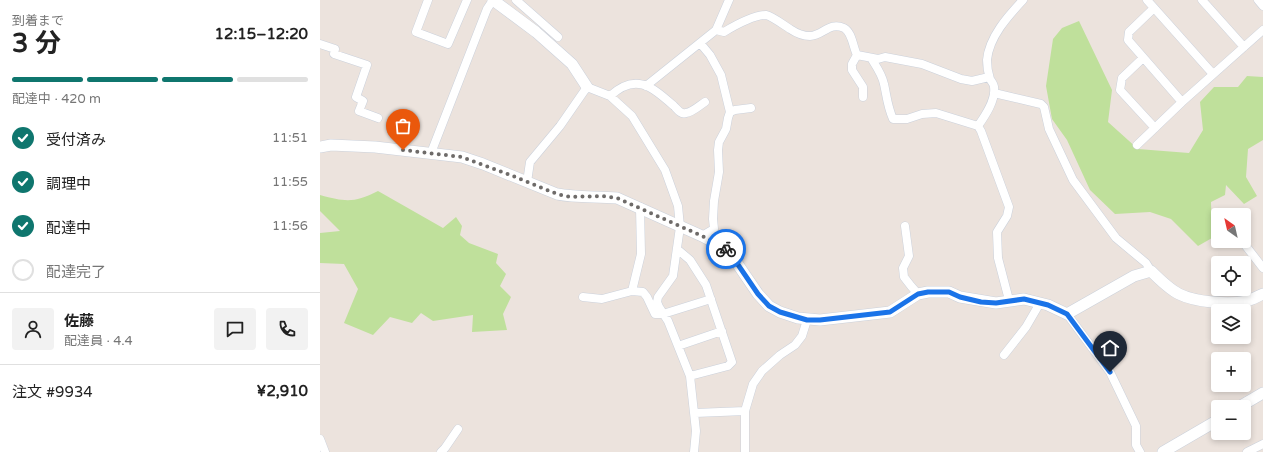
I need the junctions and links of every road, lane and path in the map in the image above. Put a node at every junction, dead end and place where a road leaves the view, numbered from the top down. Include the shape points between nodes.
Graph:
1 (428, 0) edge
2 (467, 0) edge
3 (493, 0) edge
4 (516, 0) edge
5 (729, 0) edge
6 (1023, 0) edge
7 (1147, 0) edge
8 (1202, 0) edge
9 (1258, 0) edge
10 (1263, 6) edge
11 (1154, 8) junction
12 (716, 30) junction
13 (1263, 30) edge
14 (558, 38) dead end
15 (700, 42) junction
16 (320, 44) edge
17 (1244, 48) junction
18 (858, 55) junction
19 (871, 58) junction
20 (1144, 58) junction
21 (1213, 74) junction
22 (989, 77) junction
23 (587, 86) junction
24 (646, 86) junction
25 (994, 93) junction
26 (610, 96) junction
27 (863, 96) dead end
28 (705, 102) dead end
29 (1182, 102) junction
30 (751, 108) dead end
31 (730, 112) junction
32 (378, 118) dead end
33 (978, 126) junction
34 (1155, 128) junction
35 (1137, 145) dead end
36 (320, 146) edge
37 (431, 153) junction
38 (527, 182) junction
39 (640, 207) junction
40 (905, 226) dead end
41 (680, 227) junction
42 (702, 236) junction
43 (1247, 248) edge
44 (677, 249) junction
45 (1263, 268) edge
46 (1151, 271) junction
47 (632, 291) junction
48 (918, 294) junction
49 (1263, 294) edge
50 (583, 297) dead end
51 (711, 299) junction
52 (1009, 300) junction
53 (1040, 303) junction
54 (663, 314) junction
55 (1067, 314) junction
56 (807, 320) junction
57 (722, 331) junction
58 (678, 346) junction
59 (1004, 355) dead end
60 (690, 376) junction
61 (1263, 392) edge
62 (1250, 400) edge
63 (745, 411) junction
64 (695, 412) junction
65 (1211, 424) edge
66 (458, 429) dead end
67 (320, 439) edge
68 (1263, 444) edge
69 (325, 452) edge
70 (441, 452) edge
71 (694, 452) edge
72 (745, 452) edge
73 (1140, 452) edge
74 (1163, 452) edge
75 (1247, 452) edge

1 - 2 street via 416,32 448,44
3 - 23 street via 536,32 572,64
3 - 37 street via 487,9
4 - 14 street
5 - 12 street
6 - 22 street via 1000,28 991,45 987,60
7 - 11 street
8 - 17 street
9 - 10 street
11 - 20 street via 1129,32 1128,40
11 - 21 street
12 - 15 street
12 - 18 street via 724,32 735,25 768,15 798,34 811,36 833,26 844,28 850,33
13 - 17 street
15 - 24 street
15 - 31 street via 721,75
16 - 32 street via 335,49 334,54 367,65 356,97 363,101 360,111
17 - 21 street
18 - 19 street
18 - 27 street via 852,64 852,70 863,87
19 - 22 street via 885,57 922,64 972,81
19 - 33 street via 882,79 887,106 893,119 936,113
20 - 29 street
20 - 34 street via 1122,78 1120,90
21 - 29 street
22 - 25 street via 994,86
23 - 26 street
23 - 38 street via 560,126 530,162
24 - 26 street via 629,83
24 - 28 street via 681,113 686,114
25 - 33 street via 988,112
25 - 46 street via 1041,104 1044,107 1049,129 1073,180 1116,238
26 - 41 street via 632,116 665,170 678,206
29 - 34 street
30 - 31 street
31 - 42 street via 726,129 719,142 714,229
33 - 52 street via 1009,207 1007,216 996,232 998,258
34 - 35 street
36 - 37 street via 375,147
37 - 38 street via 462,157
38 - 39 street via 570,197 617,198
39 - 41 street
39 - 47 street via 641,254
40 - 48 street via 909,256 903,268 904,277
41 - 42 street
41 - 44 street
42 - 56 street via 728,250 769,306
43 - 45 street
44 - 51 street via 690,260 706,285
44 - 54 street via 673,276 658,297 659,308
46 - 49 street via 1179,294 1195,299 1218,303 1246,301
46 - 55 street via 1134,276
47 - 50 street via 602,299
47 - 54 street via 642,292 655,314
48 - 52 street via 949,292 981,302 996,303
48 - 56 street via 890,312
51 - 54 street
51 - 57 street
52 - 53 street via 1024,299
53 - 55 street
53 - 59 street via 1026,327
54 - 58 street
55 - 73 street via 1110,372 1136,426 1136,445
56 - 63 street via 802,336 795,345 762,371 753,384
57 - 58 street
57 - 60 street via 732,362 728,366
58 - 60 street
60 - 64 street
61 - 62 street
63 - 64 street
63 - 72 street
64 - 71 street
65 - 74 street
66 - 70 street
67 - 69 street
68 - 75 street

